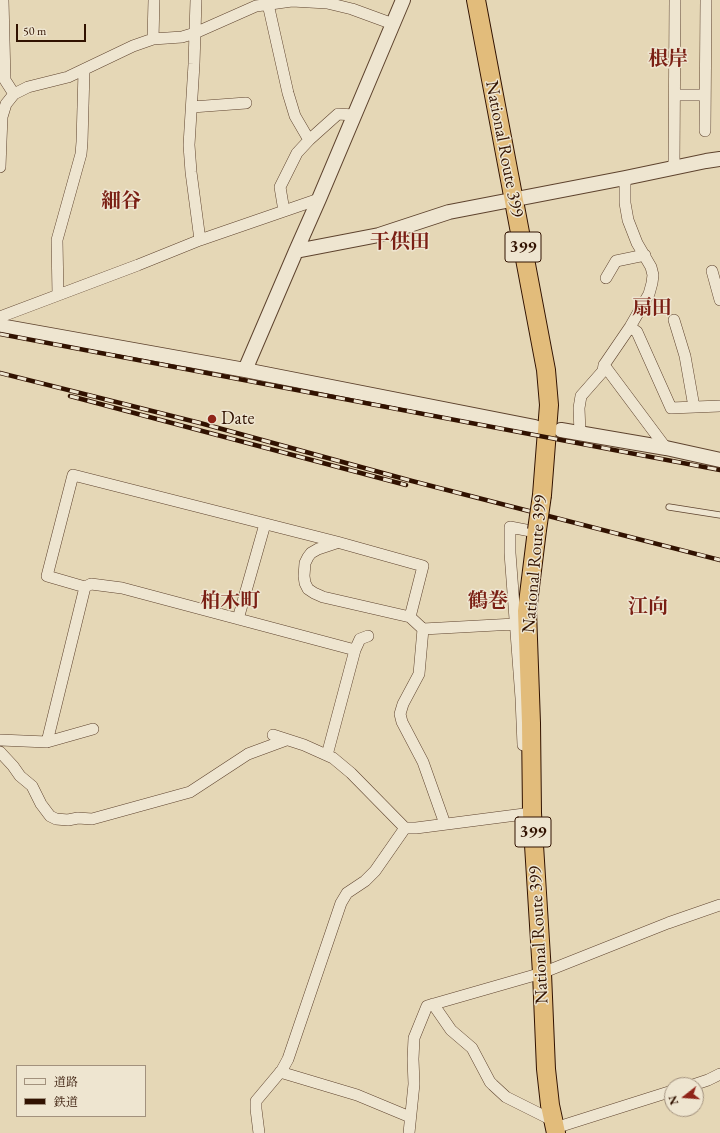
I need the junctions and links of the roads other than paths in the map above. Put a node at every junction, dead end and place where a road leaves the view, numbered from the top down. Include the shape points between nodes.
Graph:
1 (3, 0) edge
2 (154, 0) edge
3 (196, 0) edge
4 (403, 0) edge
5 (476, 0) edge
6 (675, 0) edge
7 (706, 0) edge
8 (268, 4) junction
9 (393, 24) junction
10 (195, 33) junction
11 (2, 34) edge
12 (153, 39) junction
13 (84, 70) junction
14 (2, 75) edge
15 (14, 94) junction
16 (705, 95) junction
17 (675, 96) junction
18 (246, 103) dead end
19 (192, 107) junction
20 (354, 115) junction
21 (705, 131) dead end
22 (310, 139) junction
23 (0, 141) edge
24 (720, 159) edge
25 (0, 167) edge
26 (674, 168) junction
27 (625, 178) junction
28 (319, 199) junction
29 (514, 200) junction
30 (284, 211) junction
31 (200, 240) junction
32 (296, 251) junction
33 (645, 255) junction
34 (712, 271) dead end
35 (606, 278) dead end
36 (58, 295) junction
37 (720, 300) edge
38 (0, 317) edge
39 (674, 320) dead end
40 (0, 326) edge
41 (630, 327) junction
42 (604, 365) junction
43 (245, 370) junction
44 (720, 406) edge
45 (694, 407) junction
46 (535, 427) dead end
47 (561, 430) dead end
48 (580, 433) junction
49 (666, 448) junction
50 (720, 460) edge
51 (669, 507) dead end
52 (720, 515) edge
53 (265, 524) junction
54 (536, 531) junction
55 (336, 542) junction
56 (85, 587) junction
57 (410, 618) junction
58 (238, 619) junction
59 (515, 624) junction
60 (423, 629) junction
61 (368, 636) dead end
62 (355, 650) junction
63 (93, 729) dead end
64 (273, 735) dead end
65 (0, 740) edge
66 (286, 740) junction
67 (47, 742) junction
68 (0, 752) edge
69 (327, 755) junction
70 (532, 781) junction
71 (532, 813) junction
72 (444, 824) junction
73 (405, 828) junction
74 (720, 905) edge
75 (542, 973) junction
76 (433, 1004) junction
77 (280, 1072) junction
78 (720, 1074) edge
79 (704, 1081) edge
80 (664, 1094) edge
81 (410, 1117) junction
82 (554, 1126) edge
83 (259, 1133) edge
84 (409, 1133) edge

1 - 11 street
2 - 12 street
3 - 10 street
4 - 9 street
5 - 29 highway, National Route 399 / 399
6 - 17 street
7 - 16 street
8 - 9 street via 292,1 327,3
8 - 10 street via 256,6
8 - 22 street via 295,116
9 - 20 street
10 - 12 street via 182,37
10 - 19 street
11 - 14 street
12 - 13 street
13 - 15 street via 68,77 28,87
13 - 36 street via 81,154 57,240
14 - 15 street
15 - 23 street via 6,104 2,117
16 - 17 street
16 - 21 street
17 - 26 street
18 - 19 street
19 - 31 street via 189,144
20 - 22 street via 338,114
20 - 28 street
22 - 30 street via 297,153 280,188
23 - 25 street
24 - 26 street
26 - 27 street
27 - 29 street
27 - 33 street via 628,220 634,238
28 - 30 street
28 - 32 street
29 - 32 street via 449,212 379,235
29 - 54 highway, National Route 399 / 399, bridge via 546,370 549,405 542,495
30 - 31 street
31 - 36 street
32 - 43 street
33 - 35 street via 616,261
33 - 41 street via 651,267 652,283 649,294
34 - 37 street
36 - 38 street
39 - 45 street via 685,356
40 - 43 street
41 - 42 street
41 - 45 street via 637,332 671,408
42 - 48 street via 603,371 581,396
42 - 49 street
43 - 46 street
44 - 45 street
47 - 48 street
48 - 49 street
49 - 50 street
51 - 52 lane
53 - 55 street
53 - 56 street via 74,475 47,576
53 - 58 street
54 - 59 street via 510,527
54 - 70 highway, National Route 399 / 399 via 527,611
55 - 57 street via 423,566
55 - 57 street via 318,548 308,557 304,576 308,589 323,597
56 - 58 street via 91,584 122,588
56 - 67 street
57 - 60 street
58 - 62 street
59 - 60 street
59 - 70 street via 523,763
60 - 72 street via 419,674 400,714 423,762
61 - 62 street via 360,639
62 - 69 street
63 - 67 street
64 - 66 street
65 - 67 street
66 - 68 street via 248,754 190,792 92,819 68,820 50,816 32,786
66 - 69 street
69 - 73 street via 350,773
70 - 71 highway, National Route 399 / 399
71 - 72 street
71 - 75 highway, National Route 399 / 399
72 - 73 street
73 - 77 street via 375,871 348,893 341,903 288,1059
74 - 75 street
75 - 76 street
75 - 82 highway, National Route 399 / 399 via 546,1069
76 - 81 street via 427,1006 414,1038 414,1084
76 - 82 street via 451,1030 472,1048 490,1082 506,1097 546,1117
77 - 81 street via 358,1095
77 - 83 street via 256,1101
78 - 79 street
80 - 82 street
81 - 84 street

